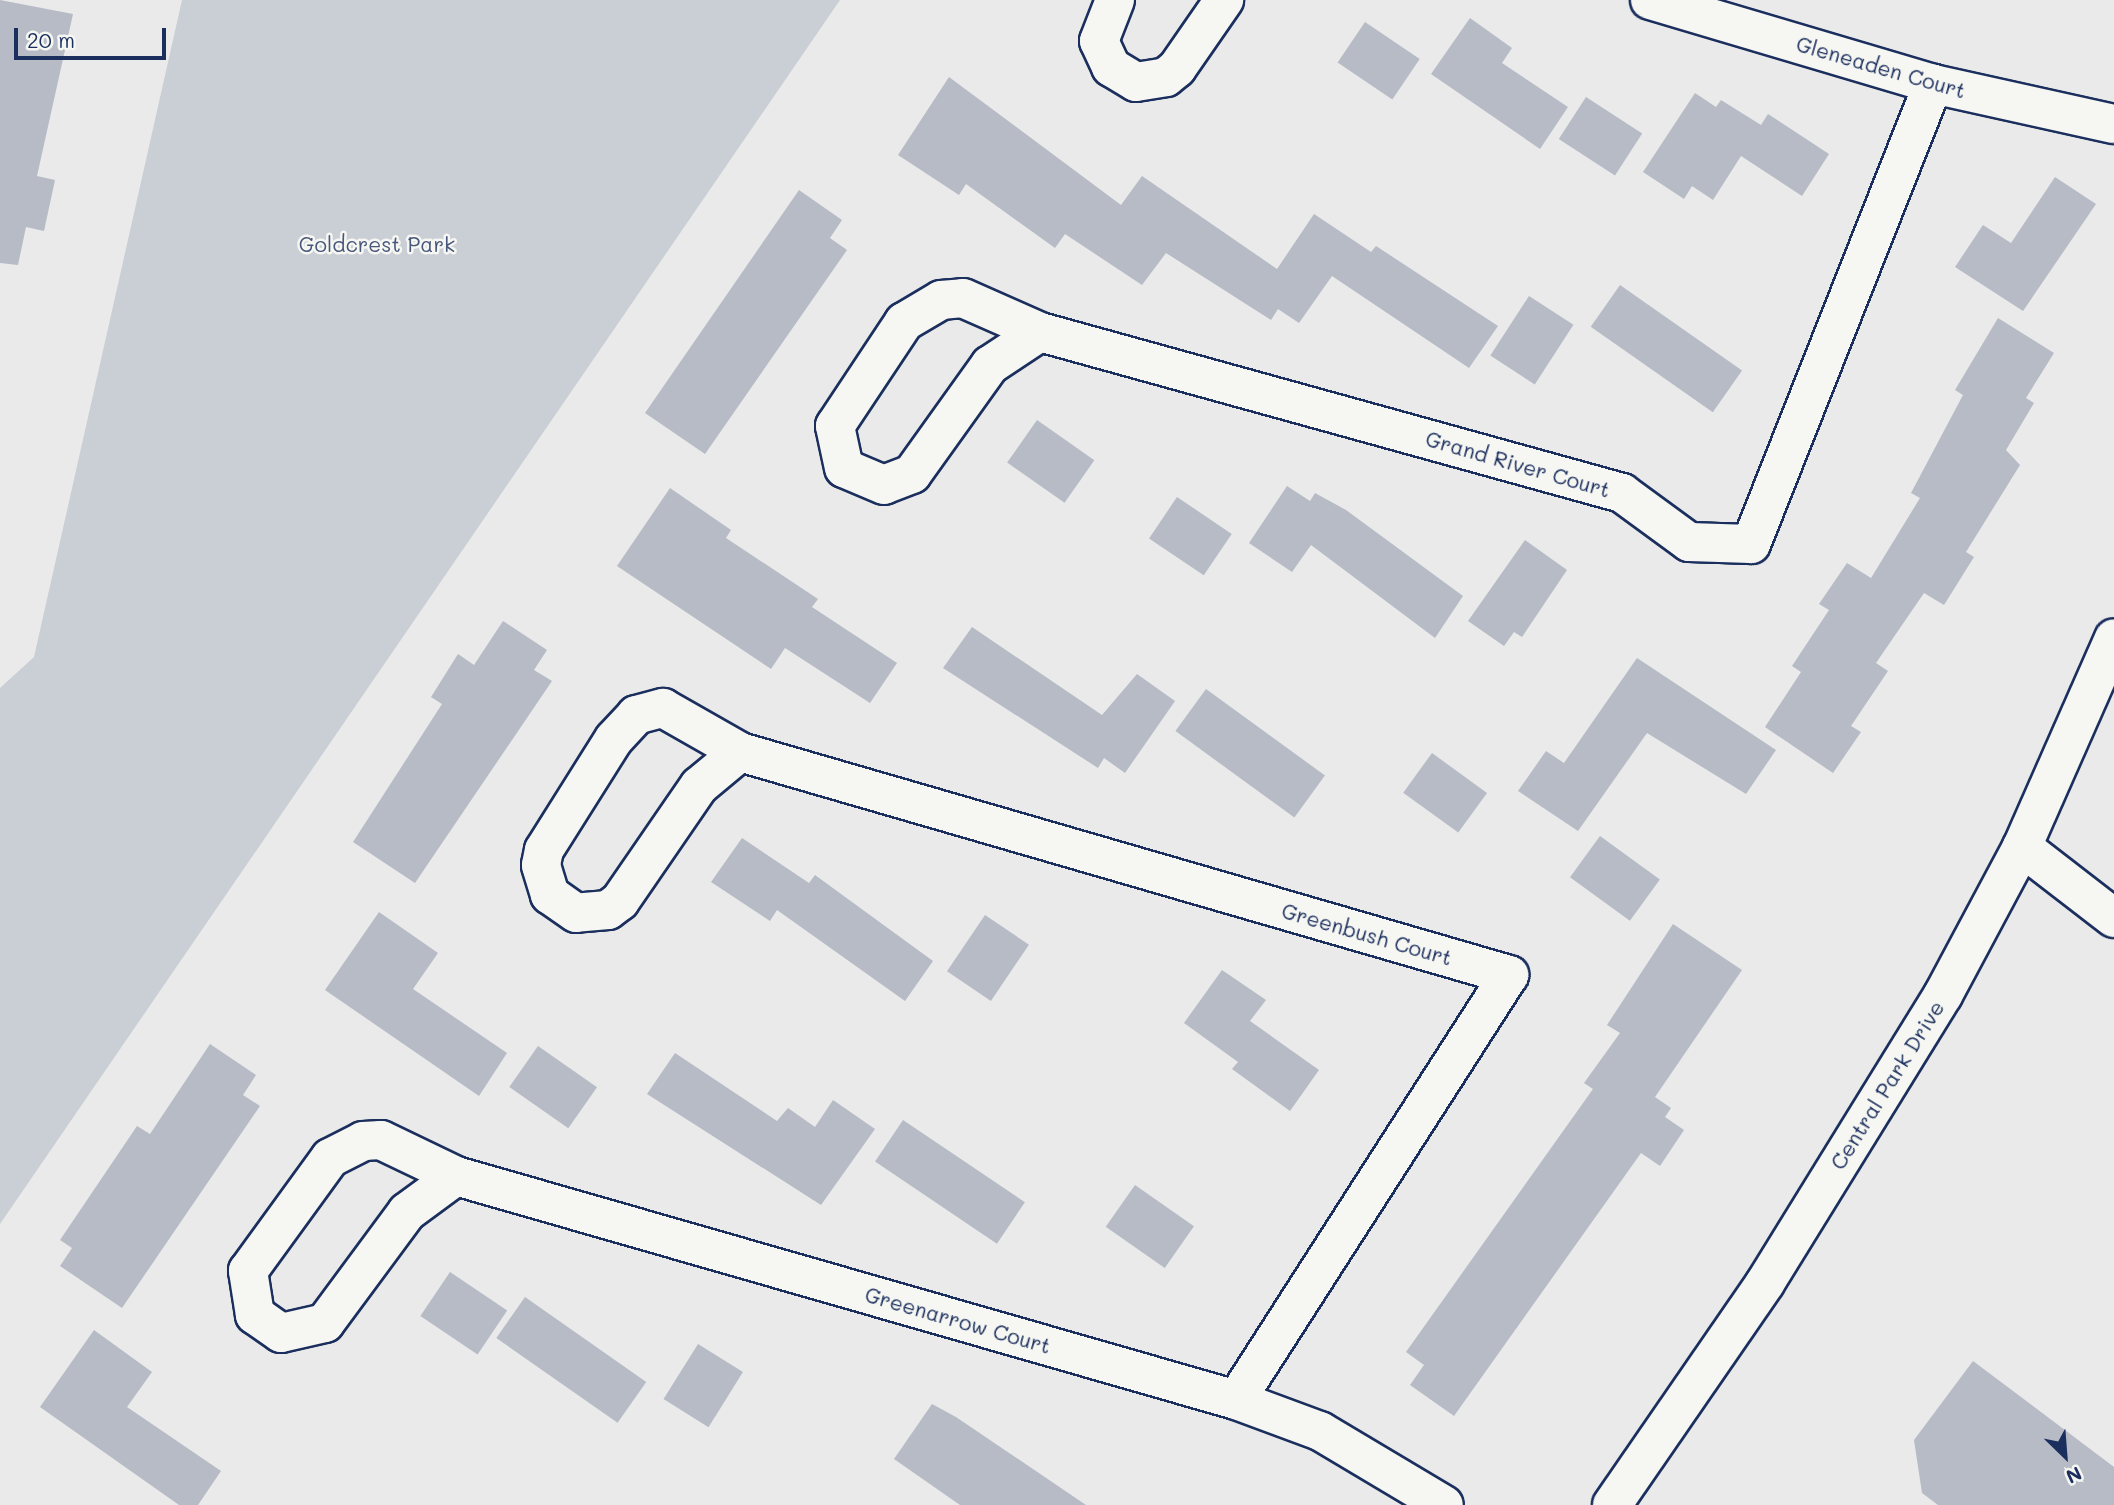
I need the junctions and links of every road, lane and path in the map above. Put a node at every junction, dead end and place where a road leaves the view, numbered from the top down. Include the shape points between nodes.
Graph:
1 (1115, 0) edge
2 (1224, 0) edge
3 (1650, 0) edge
4 (1933, 84) junction
5 (2114, 124) edge
6 (1040, 332) junction
7 (2114, 638) edge
8 (740, 752) junction
9 (2022, 847) junction
10 (2114, 918) edge
11 (456, 1176) junction
12 (1236, 1400) junction
13 (1444, 1505) edge
14 (1612, 1505) edge

1 - 2 street via 1099,41 1111,67 1136,82 1166,77 1177,68
3 - 4 street, Gleneaden Court
4 - 5 street, Gleneaden Court
4 - 6 street, Grand River Court via 1751,544 1689,542 1622,493
6 - 6 street, Grand River Court via 963,298 920,309 904,322 841,412 834,441 844,468 884,485 912,474 990,365
7 - 9 street, Central Park Drive
8 - 8 street, Greenbush Court via 677,712 663,708 636,715 544,850 541,865 550,895 576,913 608,910 621,901 699,786
8 - 12 street, Greenbush Court via 1509,975
9 - 10 street
9 - 14 street, Central Park Drive via 1943,995 1772,1272
11 - 11 street, Greenarrow Court via 381,1140 345,1147 248,1271 255,1315 281,1333 325,1323 407,1212
11 - 12 street, Greenarrow Court
12 - 13 street, Greenarrow Court via 1320,1431

